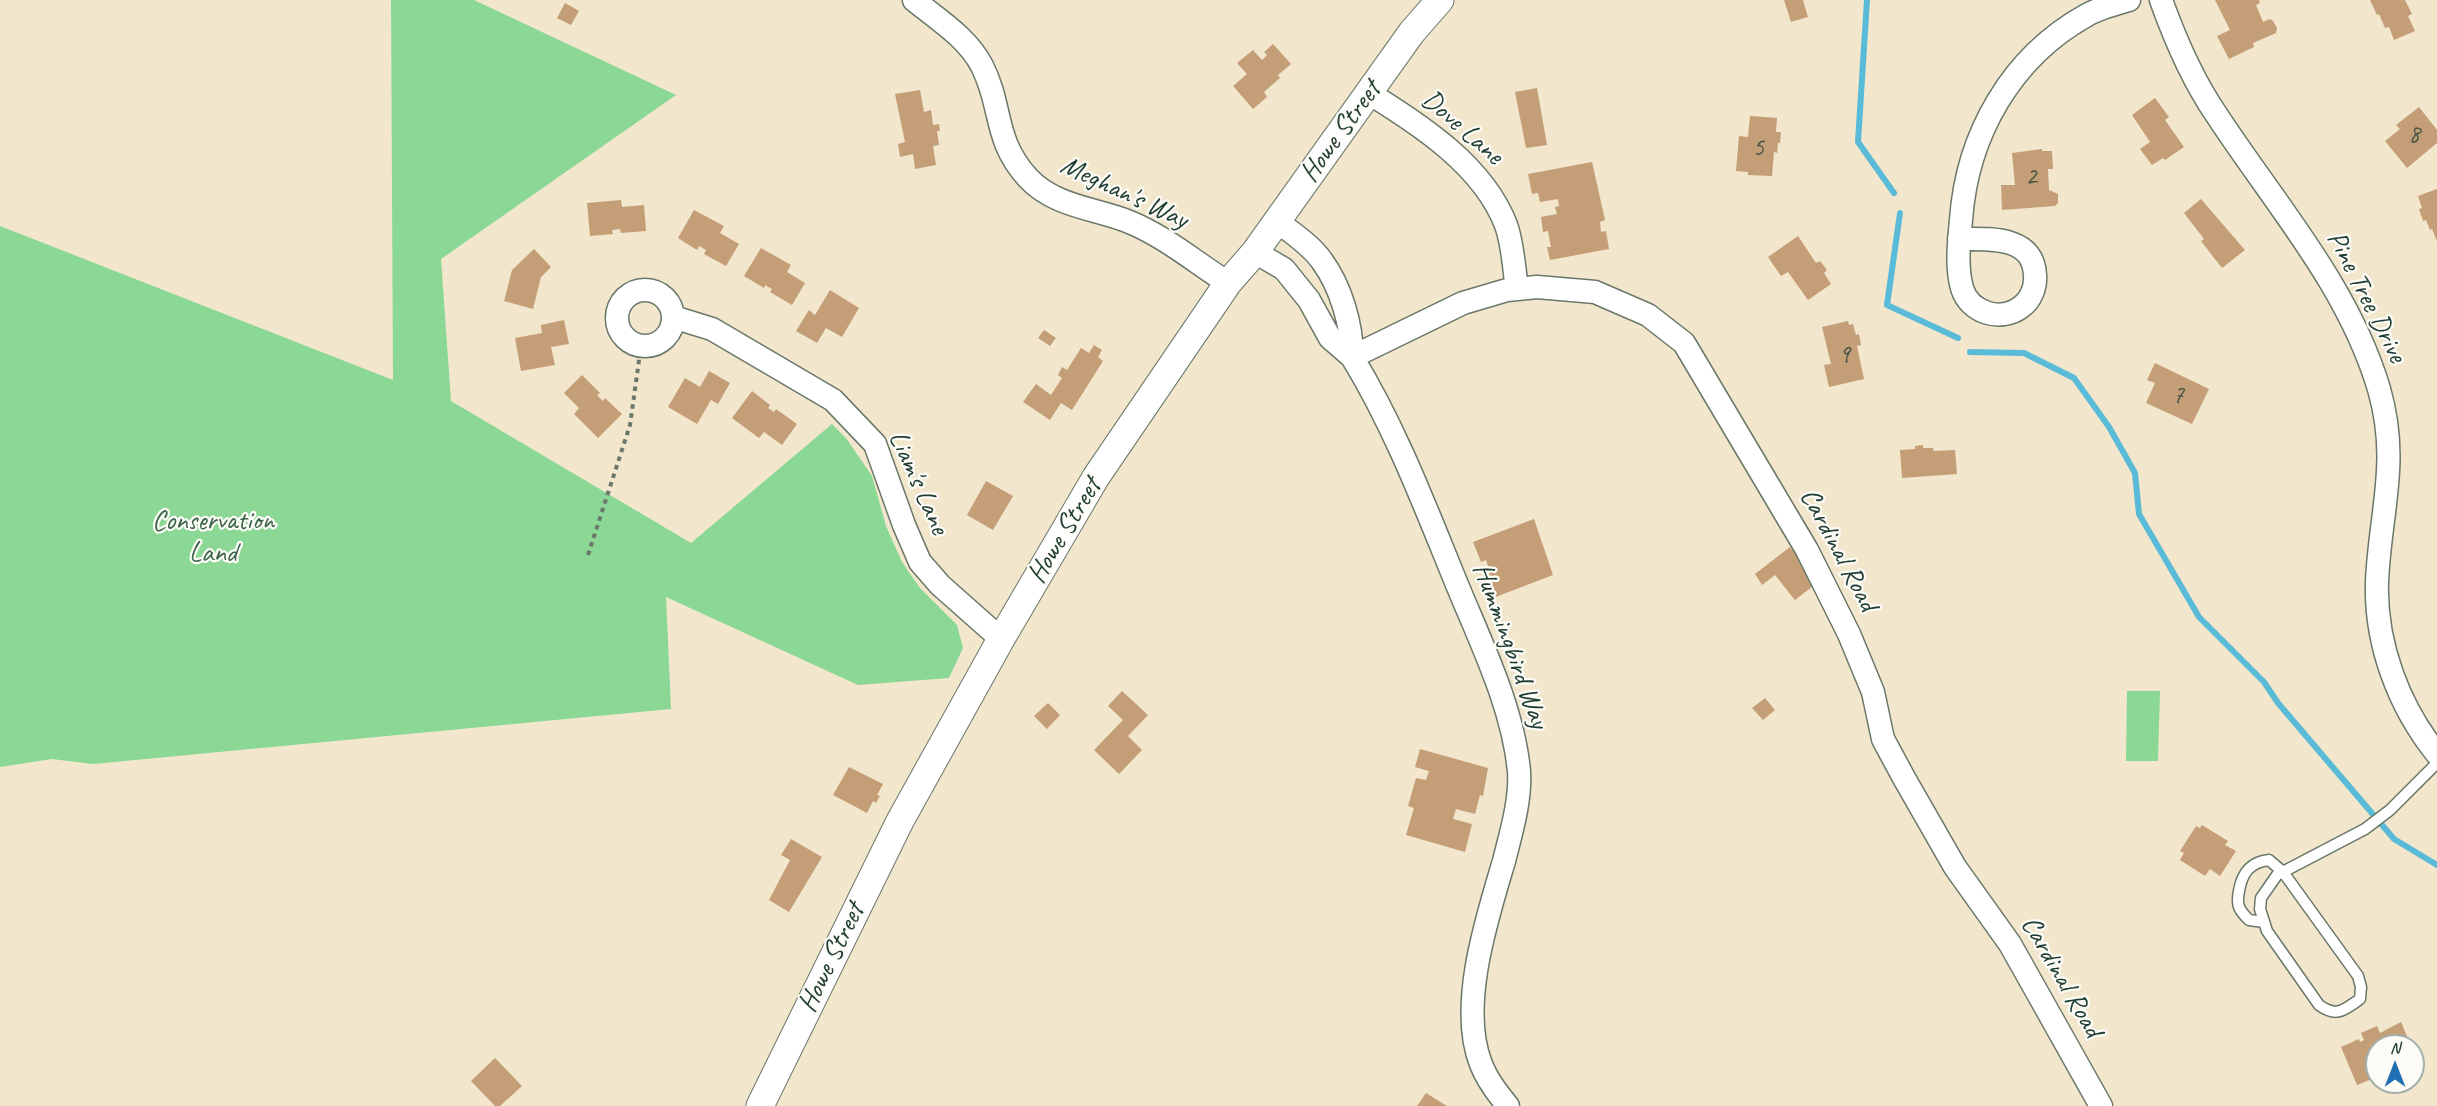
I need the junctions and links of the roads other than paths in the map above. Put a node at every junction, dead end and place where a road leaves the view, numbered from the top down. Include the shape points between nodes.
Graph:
1 (914, 0) edge
2 (1440, 0) edge
3 (2129, 0) edge
4 (2160, 0) edge
5 (1369, 93) junction
6 (1277, 221) junction
7 (1959, 239) dead end
8 (1255, 252) junction
9 (1228, 283) junction
10 (1516, 289) junction
11 (673, 317) junction
12 (1352, 357) junction
13 (1001, 639) junction
14 (2437, 754) edge
15 (2437, 763) edge
16 (2283, 872) junction
17 (2264, 922) junction
18 (760, 1106) edge
19 (1508, 1106) edge
20 (2101, 1106) edge

1 - 9 street, Meghan's Way via 972,50 988,79 1007,148 1031,180 1068,204 1127,222 1155,236
2 - 5 street, Howe Street
3 - 7 street via 2088,14 2063,31 2039,50 2000,96 1971,158
4 - 14 street, Pine Tree Drive via 2199,87 2306,243 2355,328 2370,363 2389,443 2388,494 2377,584 2382,633 2402,701
5 - 6 street, Howe Street
5 - 10 street, Dove Lane via 1429,135 1479,178 1494,199 1506,227
6 - 8 street, Howe Street
6 - 12 street, Hummingbird Way via 1321,259 1329,272 1348,323
8 - 9 street, Howe Street
8 - 12 street, Hummingbird Way via 1284,269 1309,300 1330,339
9 - 13 street, Howe Street via 1096,477
10 - 12 street, Cardinal Road via 1463,303
10 - 20 street, Cardinal Road via 1595,292 1648,315 1684,343 1807,550 1849,634 1873,692 1883,739 1904,778 1955,867 2010,944
11 - 11 street via 672,327 660,342 641,346 624,336 619,328 618,309 630,294 646,289 668,301
11 - 13 street, Liam's Lane via 712,329 833,400 875,444 920,562
12 - 19 street, Hummingbird Way via 1412,473 1479,636 1512,732 1519,773 1516,803 1471,1006 1480,1063
13 - 18 street, Howe Street via 900,821
15 - 16 lane via 2365,829
16 - 17 lane via 2261,897
16 - 17 lane via 2269,860 2259,861 2241,878 2239,908 2249,920
16 - 17 lane via 2358,976 2360,999 2341,1012 2329,1012 2319,1005

